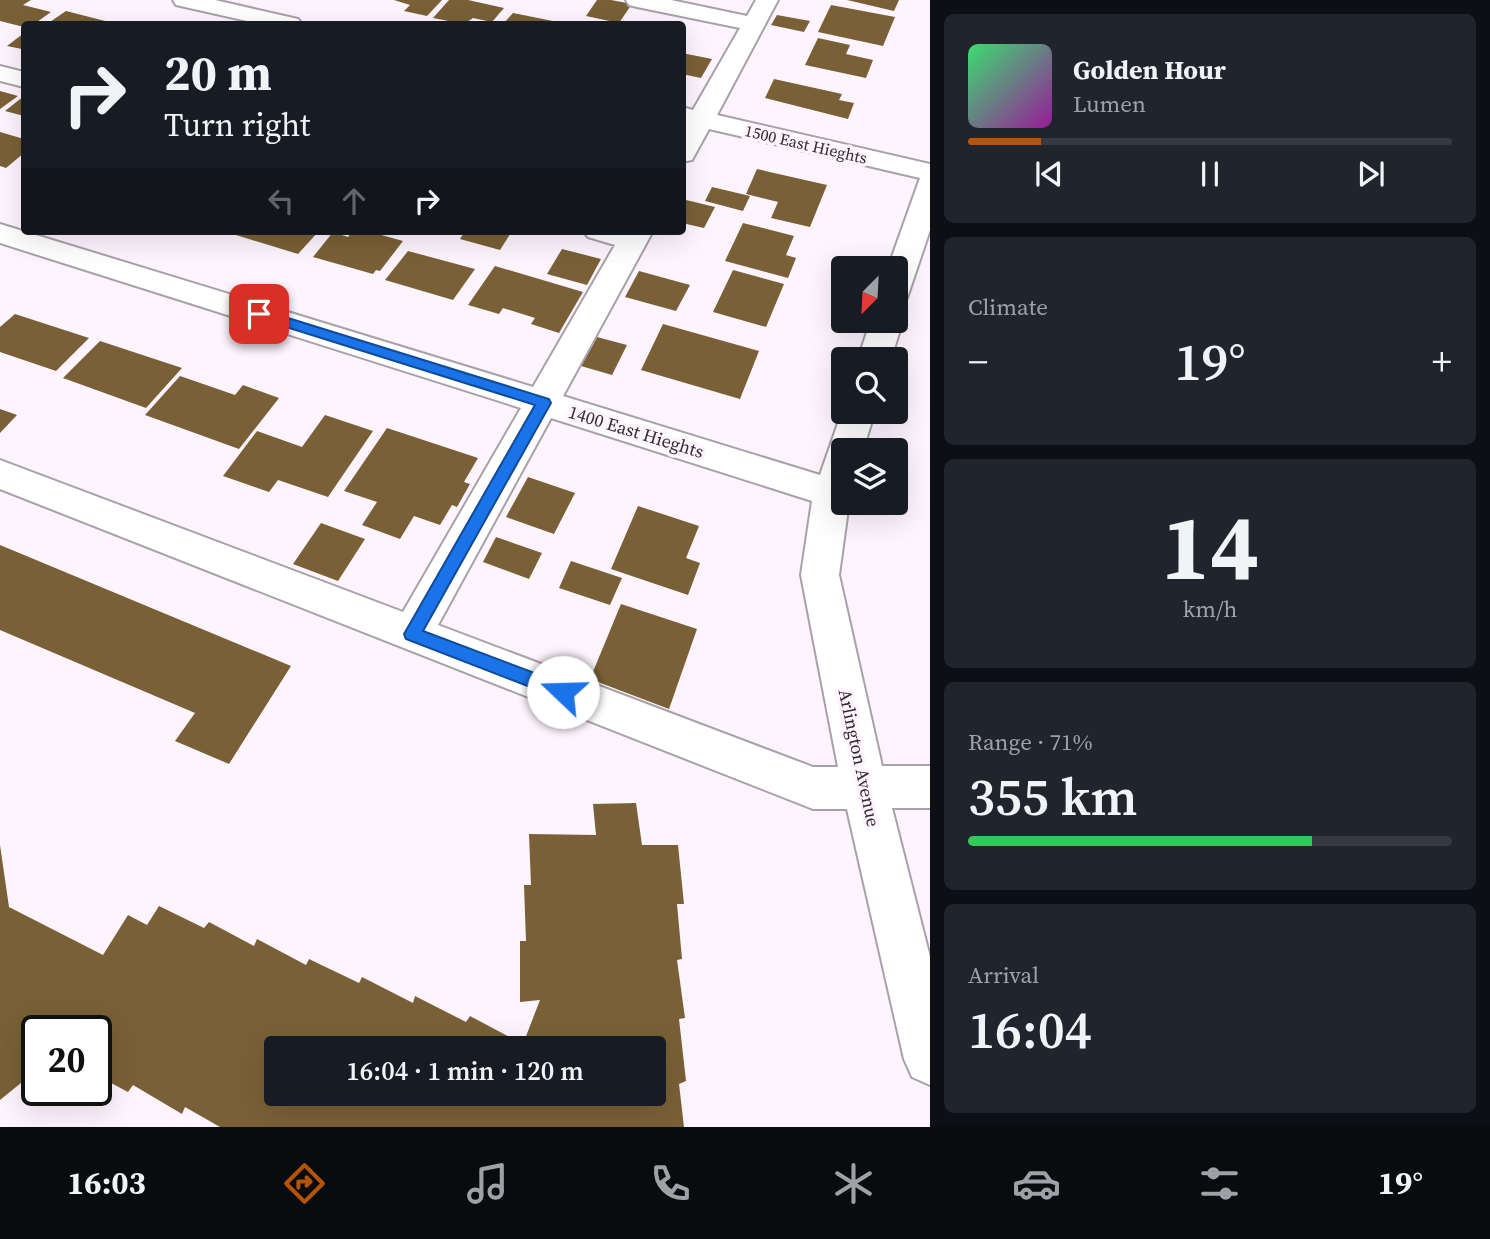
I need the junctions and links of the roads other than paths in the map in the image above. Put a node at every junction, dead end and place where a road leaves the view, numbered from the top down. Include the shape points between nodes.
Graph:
1 (184, 0) edge
2 (637, 0) edge
3 (767, 0) edge
4 (277, 21) edge
5 (754, 24) junction
6 (0, 73) edge
7 (21, 79) edge
8 (692, 117) edge
9 (686, 139) edge
10 (930, 172) edge
11 (930, 184) edge
12 (0, 233) edge
13 (635, 236) edge
14 (907, 256) edge
15 (544, 403) junction
16 (831, 472) edge
17 (0, 474) edge
18 (831, 513) edge
19 (412, 634) junction
20 (864, 787) junction
21 (930, 787) edge
22 (930, 1059) edge

1 - 4 street
2 - 5 street
3 - 5 street
5 - 8 street
6 - 7 street
8 - 9 street
8 - 10 street, 1500 East Hieghts
11 - 14 street
12 - 15 street, 1400 East Hieghts
13 - 15 street
15 - 16 street, 1400 East Hieghts
15 - 19 street
17 - 19 street
18 - 20 street, Arlington Avenue via 820,575
19 - 20 street via 813,788
20 - 21 street
20 - 22 street, Arlington Avenue

